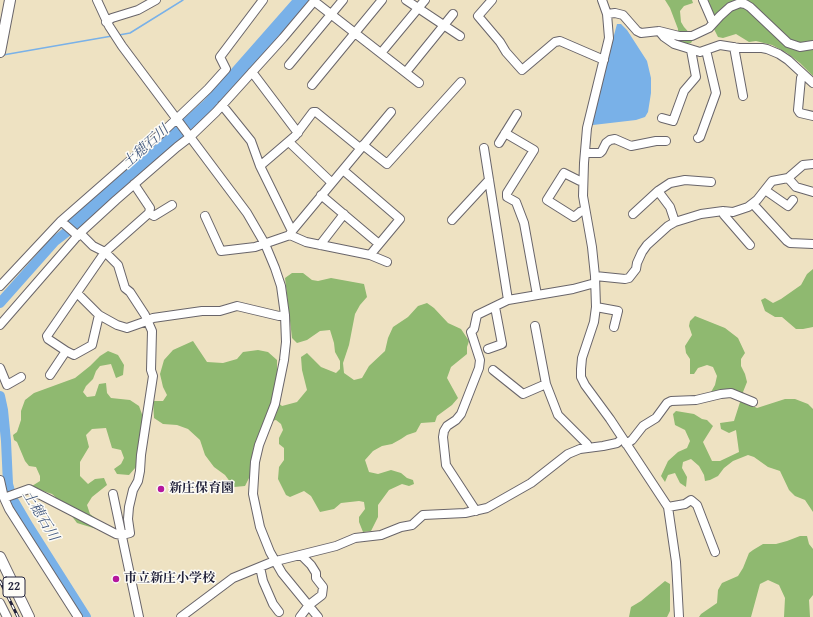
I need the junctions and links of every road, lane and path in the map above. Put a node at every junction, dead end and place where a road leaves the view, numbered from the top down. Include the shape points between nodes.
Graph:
1 (10, 0) edge
2 (97, 0) edge
3 (156, 0) edge
4 (263, 0) edge
5 (343, 0) edge
6 (382, 0) edge
7 (406, 0) edge
8 (425, 0) edge
9 (492, 0) edge
10 (602, 0) edge
11 (703, 0) edge
12 (314, 1) edge
13 (418, 8) junction
14 (331, 14) junction
15 (453, 14) dead end
16 (607, 14) junction
17 (106, 22) junction
18 (713, 23) junction
19 (445, 25) junction
20 (658, 31) junction
21 (355, 32) junction
22 (460, 36) dead end
23 (813, 45) edge
24 (734, 47) junction
25 (691, 50) junction
26 (706, 50) junction
27 (0, 52) edge
28 (381, 53) junction
29 (604, 60) junction
30 (289, 65) dead end
31 (252, 72) junction
32 (406, 72) junction
33 (803, 74) junction
34 (461, 82) dead end
35 (419, 83) dead end
36 (813, 83) edge
37 (312, 85) dead end
38 (743, 96) dead end
39 (222, 105) junction
40 (390, 112) dead end
41 (517, 114) dead end
42 (813, 116) edge
43 (662, 118) dead end
44 (177, 120) junction
45 (298, 133) junction
46 (505, 133) junction
47 (190, 137) junction
48 (698, 138) dead end
49 (289, 142) junction
50 (666, 142) dead end
51 (499, 143) dead end
52 (362, 147) junction
53 (484, 148) dead end
54 (585, 153) junction
55 (813, 164) edge
56 (260, 166) junction
57 (343, 170) junction
58 (788, 178) junction
59 (489, 180) junction
60 (583, 181) junction
61 (331, 182) junction
62 (711, 182) dead end
63 (134, 184) junction
64 (765, 190) junction
65 (658, 191) junction
66 (813, 192) edge
67 (321, 195) junction
68 (793, 200) dead end
69 (753, 204) junction
70 (172, 205) dead end
71 (585, 210) junction
72 (723, 211) junction
73 (150, 213) junction
74 (344, 214) junction
75 (633, 214) dead end
76 (205, 216) dead end
77 (452, 220) dead end
78 (62, 222) junction
79 (675, 222) junction
80 (291, 233) junction
81 (78, 235) junction
82 (813, 236) edge
83 (265, 244) junction
84 (379, 244) junction
85 (812, 244) edge
86 (320, 245) junction
87 (750, 245) dead end
88 (105, 252) junction
89 (370, 255) junction
90 (387, 262) dead end
91 (595, 280) junction
92 (0, 286) edge
93 (77, 293) junction
94 (537, 295) junction
95 (508, 300) junction
96 (494, 307) junction
97 (596, 307) junction
98 (99, 315) junction
99 (285, 315) junction
100 (148, 320) junction
101 (0, 324) edge
102 (535, 326) dead end
103 (614, 327) dead end
104 (488, 348) dead end
105 (66, 351) junction
106 (0, 368) edge
107 (493, 370) dead end
108 (50, 374) dead end
109 (21, 377) dead end
110 (546, 384) junction
111 (753, 402) dead end
112 (624, 442) junction
113 (587, 448) junction
114 (0, 480) edge
115 (113, 494) dead end
116 (4, 498) junction
117 (668, 507) junction
118 (476, 511) junction
119 (122, 536) junction
120 (715, 552) dead end
121 (300, 555) junction
122 (0, 557) edge
123 (275, 561) junction
124 (260, 567) junction
125 (0, 603) edge
126 (309, 605) junction
127 (279, 612) dead end
128 (7, 617) edge
129 (29, 617) edge
130 (78, 617) edge
131 (139, 617) edge
132 (181, 617) edge
133 (300, 617) edge
134 (318, 617) edge
135 (679, 617) edge

1 - 27 main road
2 - 17 street
3 - 17 street
4 - 44 street via 220,57 226,69
5 - 14 street
6 - 21 street
7 - 13 street
8 - 13 street
9 - 29 street via 478,16 522,70 555,42 560,41
10 - 16 street
11 - 18 street
12 - 14 street
12 - 31 street
13 - 19 street
13 - 28 street
14 - 21 street
14 - 30 street
15 - 19 street
16 - 20 street via 623,15 641,33
16 - 29 street via 609,38
17 - 44 street
18 - 20 street via 706,30 692,36
18 - 23 street via 730,7 740,3 750,7 788,43 800,47
19 - 22 street
19 - 32 street
20 - 25 street via 674,44
21 - 28 street
21 - 37 street
24 - 26 street via 720,45
24 - 33 street via 762,48 779,54
24 - 38 street
25 - 26 street
25 - 43 street via 696,77 684,92 673,121
26 - 48 street via 716,93
28 - 32 street
29 - 54 street via 587,128
31 - 39 street
31 - 45 street
32 - 35 street
33 - 36 street
33 - 42 street via 798,110 800,113
34 - 52 street via 387,164
39 - 47 street
39 - 56 street via 251,140
40 - 52 street
41 - 46 street
44 - 47 street
44 - 78 street
45 - 49 street
45 - 52 street via 313,112 316,112
46 - 51 street
46 - 94 street via 534,150 507,197 516,202 524,222
47 - 63 street
47 - 83 street via 238,200
49 - 56 street
49 - 61 street
50 - 54 street via 656,141 631,146 615,139 606,143 600,153
52 - 57 street
53 - 59 street
54 - 60 street
55 - 58 street via 803,165
56 - 80 street
57 - 61 street
57 - 84 street via 400,219
58 - 64 street via 772,181
58 - 66 street via 796,187
59 - 77 street
59 - 95 street
60 - 71 street
60 - 71 street via 580,182 564,173 547,200 574,217
61 - 67 street
62 - 65 street via 685,180 670,183
63 - 73 street via 150,208
63 - 81 street
64 - 68 street via 788,206
64 - 69 street
65 - 75 street
65 - 79 street via 670,207
67 - 74 street
67 - 80 street
69 - 72 street via 733,212
69 - 85 street via 787,241
70 - 73 street via 154,216
71 - 91 street
72 - 79 street
72 - 87 street
73 - 88 street
74 - 84 street
74 - 86 street
76 - 83 street via 220,251
78 - 81 street
78 - 92 street
79 - 91 street via 647,245 629,278 598,275
80 - 83 street
80 - 86 street via 306,242
81 - 88 street
81 - 101 street
82 - 85 street via 810,240
83 - 99 street via 281,286
84 - 89 street
86 - 89 street
88 - 93 street
88 - 100 street via 118,265 125,288
89 - 90 street
91 - 94 street via 573,289
91 - 97 street
93 - 98 street
93 - 105 street via 47,336
94 - 95 street
95 - 96 street
96 - 104 street via 502,344
96 - 118 street via 477,315 471,332 480,360 479,368 461,414 444,431 446,465
97 - 103 street via 618,311
97 - 112 street via 594,322 582,358 581,377
98 - 100 street via 127,328
98 - 105 street via 92,345 74,355
99 - 100 street via 279,316 237,306 220,311 202,311
99 - 123 street via 284,360 275,404 259,445 253,480 253,494 260,527
100 - 119 street via 152,331 152,383 140,471 129,507 130,532
102 - 110 street
105 - 108 street
106 - 109 street via 7,386
107 - 110 street via 523,394
110 - 113 street via 558,415 587,444
111 - 112 street via 731,394 671,401 656,418 643,426 632,440
112 - 113 street
112 - 117 street
113 - 118 street via 568,454 531,483 493,506
114 - 116 street
115 - 119 street
116 - 119 street via 33,490
116 - 130 street via 17,524
117 - 120 street via 685,504 691,500 697,505
117 - 135 street via 676,562
118 - 121 street via 423,515 412,525 381,535 355,538 336,546
119 - 131 street
121 - 123 street
121 - 126 street via 311,565 316,578 323,586 322,595
122 - 129 main road, 22
123 - 124 street
123 - 126 street
124 - 127 street via 263,581
124 - 132 street via 225,583
125 - 128 street
126 - 133 street
126 - 134 street

